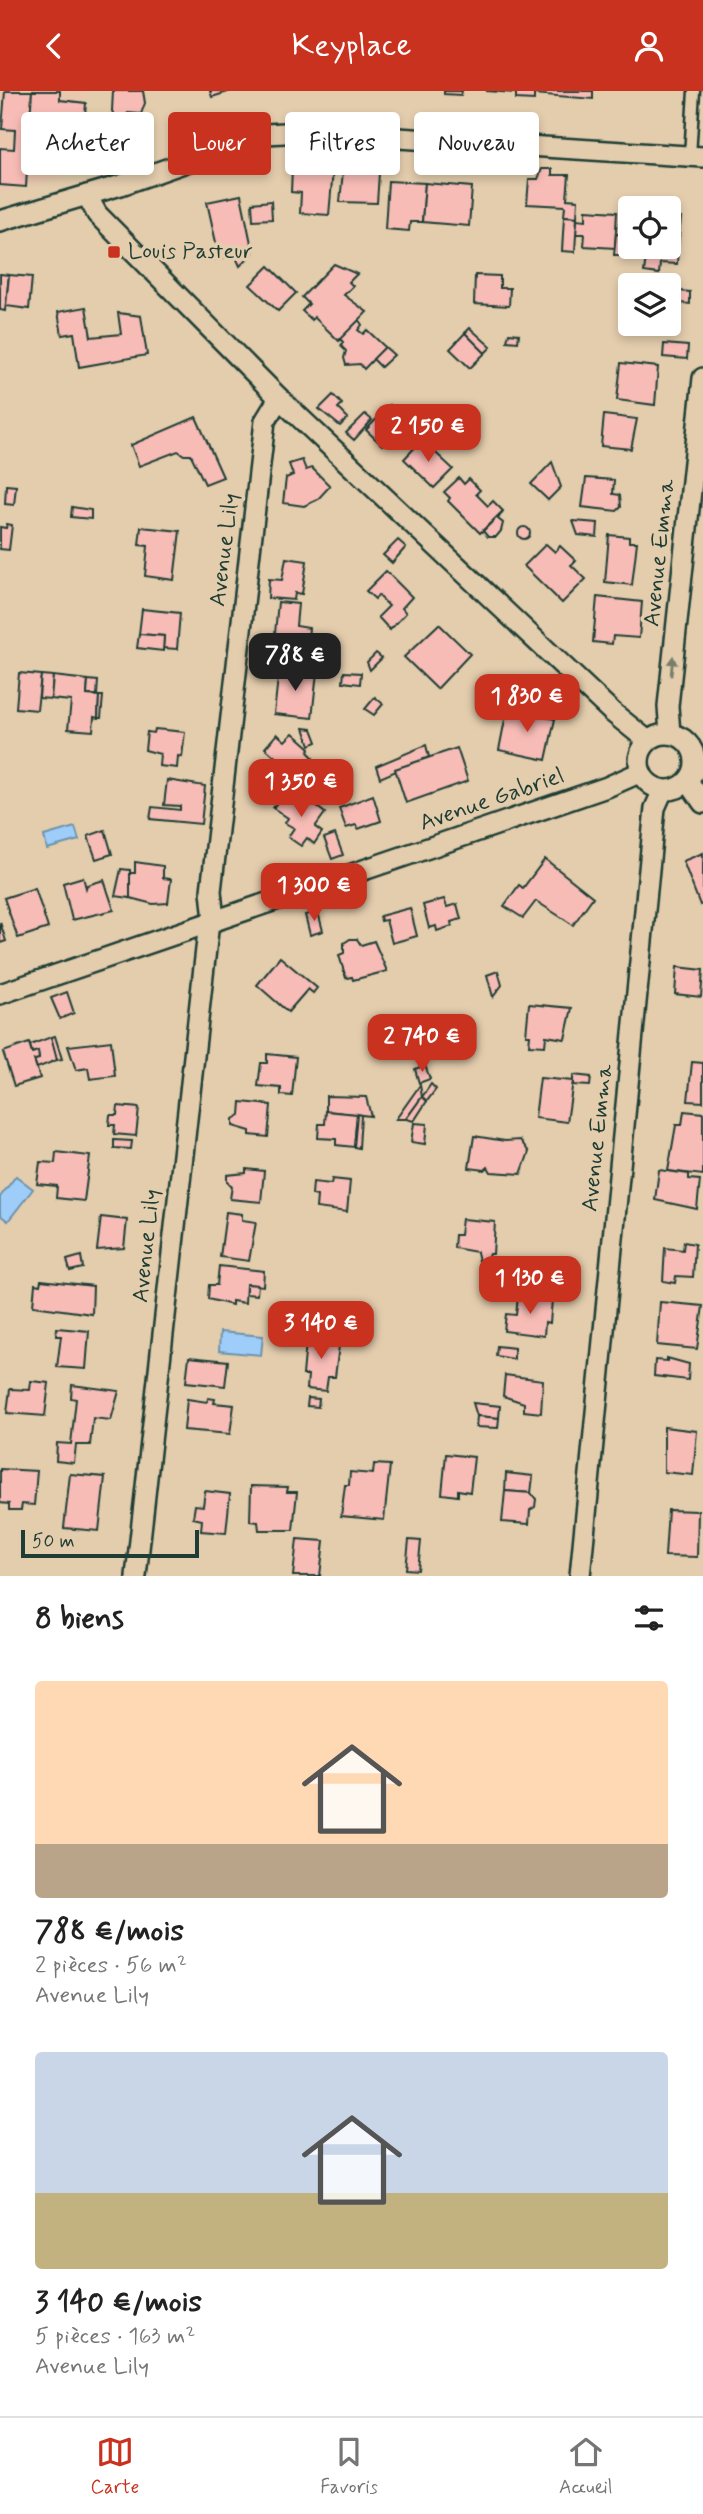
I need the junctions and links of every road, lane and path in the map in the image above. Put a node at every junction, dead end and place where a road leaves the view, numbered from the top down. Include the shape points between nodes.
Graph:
1 (694, 91) edge
2 (696, 157) edge
3 (87, 195) junction
4 (0, 222) edge
5 (703, 378) edge
6 (279, 398) junction
7 (670, 734) junction
8 (648, 741) junction
9 (699, 754) edge
10 (641, 772) junction
11 (688, 781) junction
12 (663, 790) junction
13 (703, 803) edge
14 (212, 921) junction
15 (0, 994) edge
16 (136, 1576) edge
17 (580, 1576) edge

1 - 2 lane
2 - 3 street via 275,133
3 - 4 street
3 - 6 street via 97,214
7 -> 5 street, Avenue Emma via 668,706
6 - 8 street via 601,703
6 - 14 street, Avenue Lily via 265,421 211,891
7 - 8 street
7 - 9 street
8 - 10 street via 640,755
9 - 11 street
10 - 12 street
10 - 14 street, Avenue Gabriel
11 - 12 street
11 - 13 street
12 - 17 street, Avenue Emma via 655,809
14 - 15 street, Avenue Gabriel
14 - 16 street, Avenue Lily

